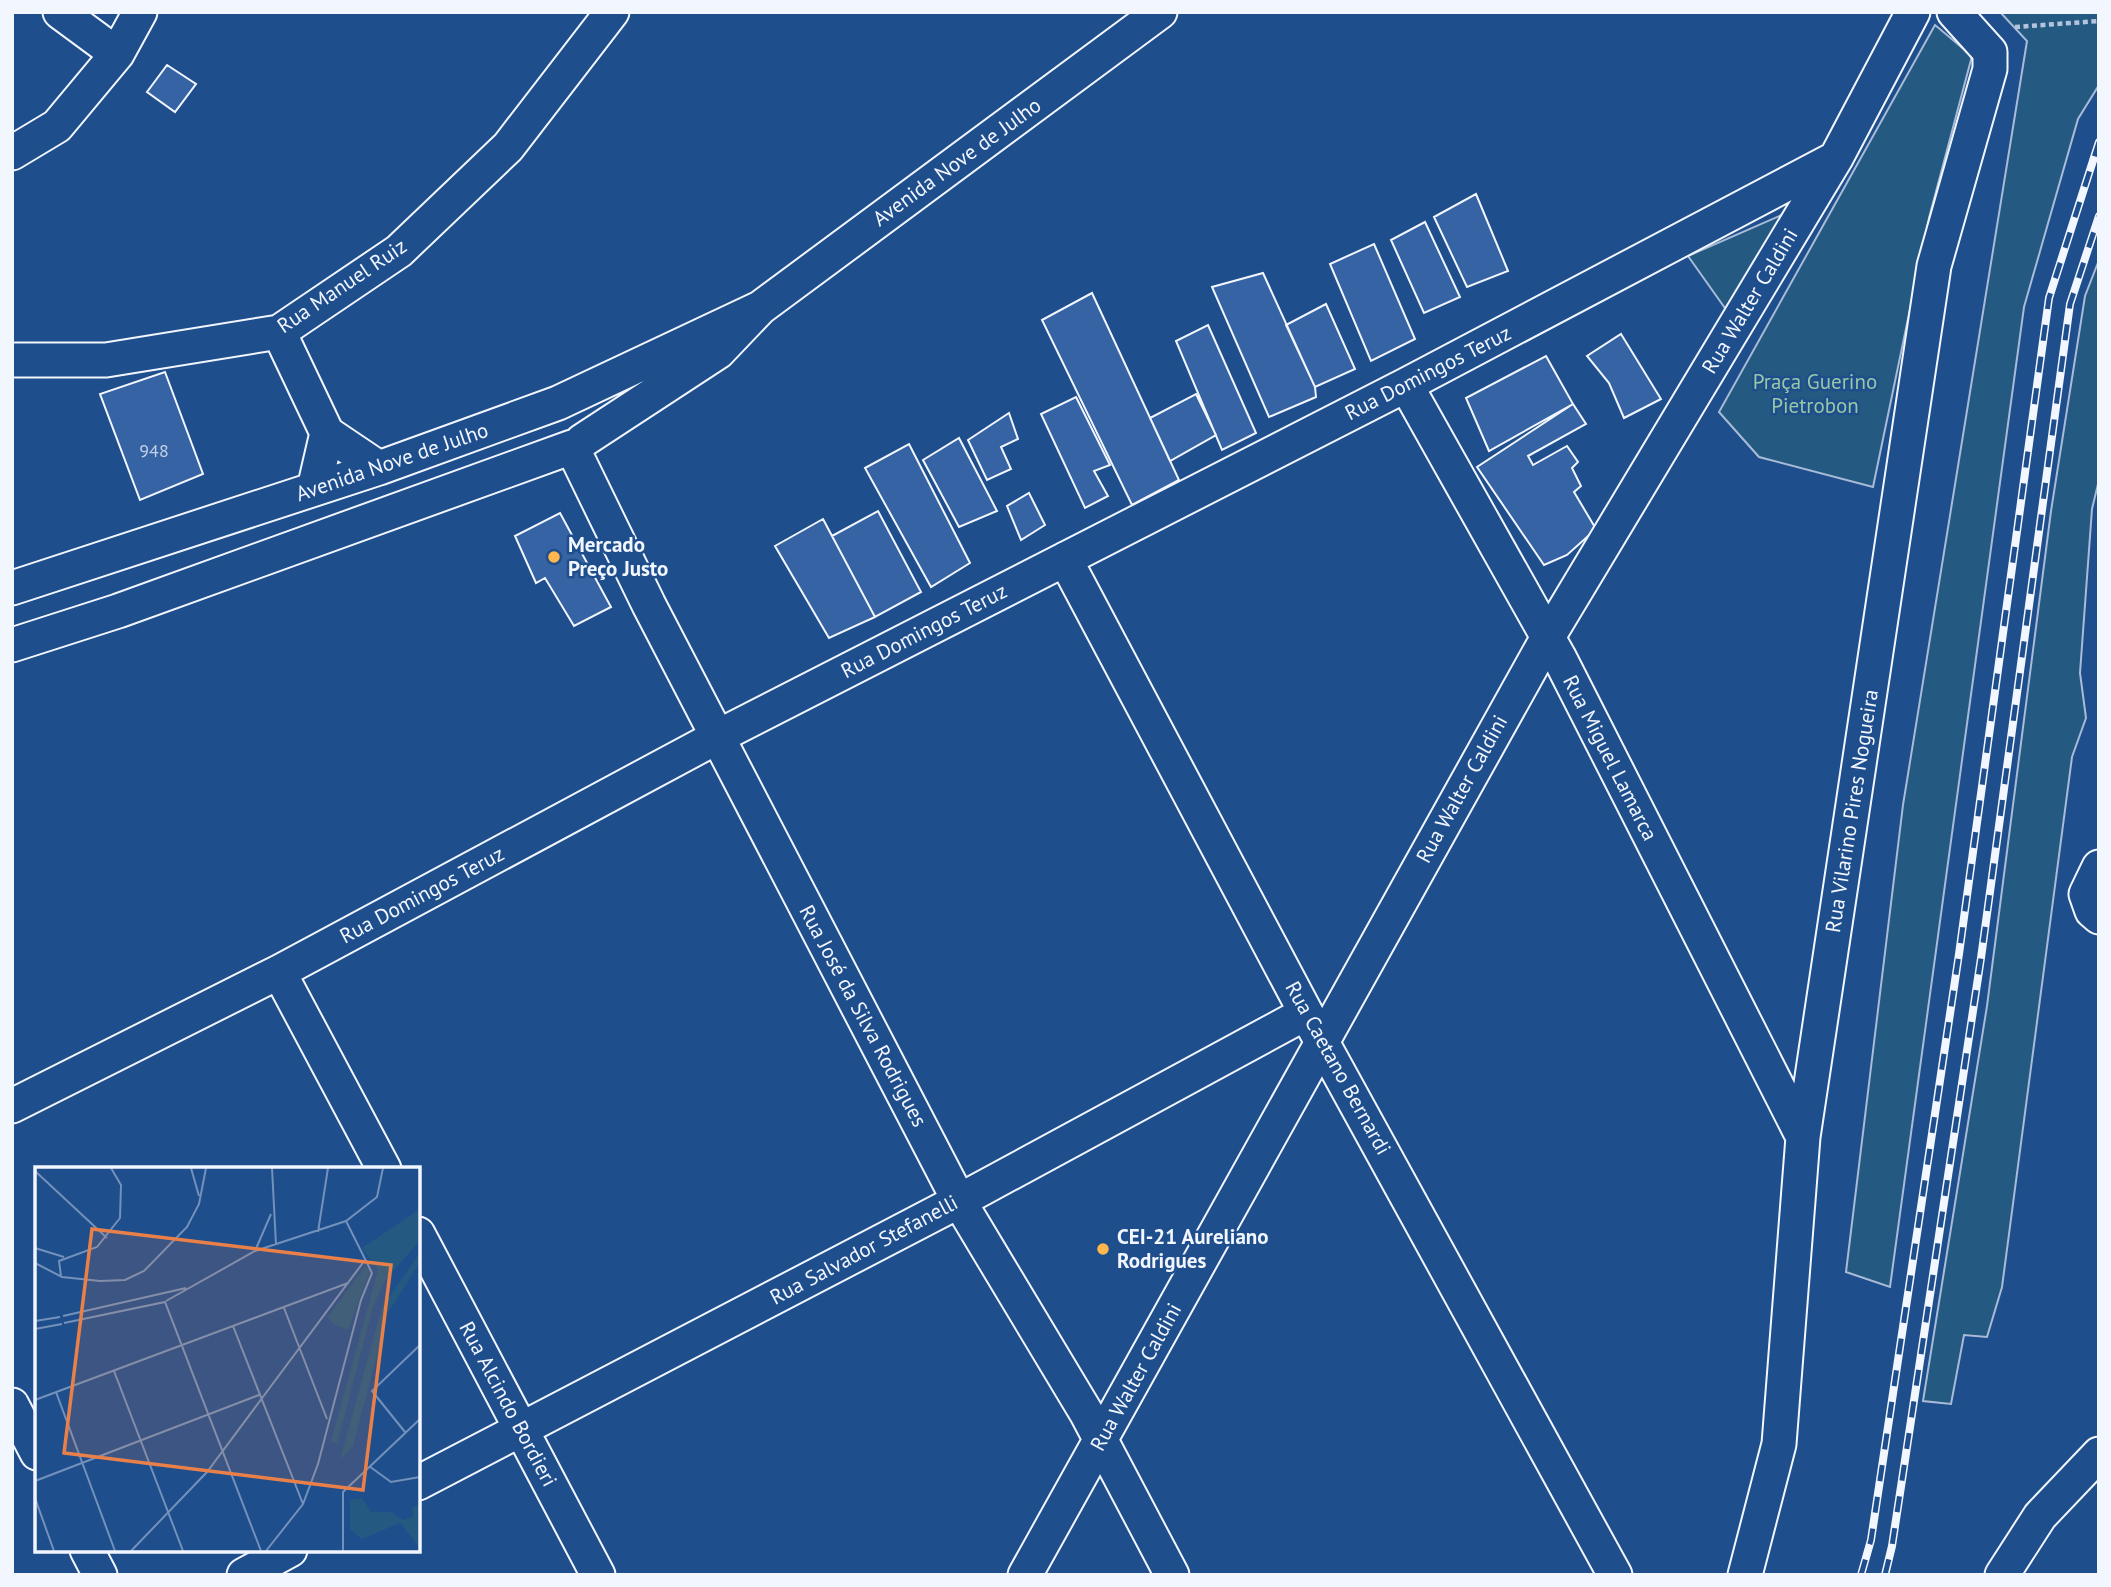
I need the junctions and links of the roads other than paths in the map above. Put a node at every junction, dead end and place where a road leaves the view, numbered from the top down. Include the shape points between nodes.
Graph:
1 (60, 12) edge
2 (140, 12) edge
3 (612, 12) edge
4 (1913, 12) edge
5 (1954, 12) edge
6 (1156, 13) edge
7 (117, 54) junction
8 (12, 153) edge
9 (1836, 158) junction
10 (760, 307) junction
11 (279, 332) junction
12 (12, 360) edge
13 (1406, 385) junction
14 (558, 403) junction
15 (327, 433) junction
16 (577, 444) junction
17 (379, 468) junction
18 (314, 489) junction
19 (1065, 559) junction
20 (12, 588) edge
21 (1548, 637) junction
22 (12, 645) edge
23 (717, 737) junction
24 (279, 972) junction
25 (1314, 1025) junction
26 (12, 1106) edge
27 (1803, 1137) junction
28 (383, 1167) edge
29 (959, 1200) junction
30 (420, 1238) edge
31 (12, 1405) edge
32 (521, 1429) junction
33 (1101, 1441) junction
34 (35, 1449) edge
35 (2099, 1454) edge
36 (420, 1482) edge
37 (88, 1552) edge
38 (286, 1552) edge
39 (100, 1575) edge
40 (244, 1575) edge
41 (598, 1575) edge
42 (1025, 1575) edge
43 (1172, 1575) edge
44 (1615, 1575) edge
45 (1745, 1575) edge
46 (2003, 1575) edge

1 - 7 street
2 - 7 street
3 - 11 street, Rua Manuel Ruiz via 508,147 399,251
4 - 9 street, Rua Walter Caldini
5 - 27 street, Rua Vilarino Pires Nogueira via 1986,47 1990,69 1934,267
6 - 10 street, Avenida Nove de Julho
7 - 8 street via 57,126
9 - 13 street, Rua Domingos Teruz
9 - 21 street, Rua Walter Caldini
10 - 14 street, Avenida Nove de Julho
10 - 16 street, Avenida Nove de Julho via 718,352
11 - 12 street, Rua Manuel Ruiz via 106,360
11 - 15 street
13 - 19 street, Rua Domingos Teruz
13 - 21 street, Rua Miguel Lamarca
14 - 16 street via 582,407 588,418 588,430
14 - 17 street, Avenida Nove de Julho
15 - 17 street
15 - 18 street
16 - 22 street, Avenida Nove de Julho
16 - 23 street, Rua José da Silva Rodrigues
17 - 18 street, Avenida Nove de Julho
18 - 20 street, Avenida Nove de Julho
19 - 23 street, Rua Domingos Teruz
19 - 25 street, Rua Caetano Bernardi
21 - 25 street, Rua Walter Caldini
21 - 27 street, Rua Miguel Lamarca
23 - 24 street, Rua Domingos Teruz
23 - 29 street, Rua José da Silva Rodrigues
24 - 26 street, Rua Domingos Teruz
24 - 28 street
25 - 29 street, Rua Salvador Stefanelli
25 - 33 street, Rua Walter Caldini
25 - 44 street, Rua Caetano Bernardi
27 - 45 street, Rua Vilarino Pires Nogueira via 1779,1444
29 - 32 street, Rua Salvador Stefanelli
29 - 33 street, Rua José da Silva Rodrigues
30 - 32 street, Rua Alcindo Bordieri
31 - 34 street
32 - 36 street, Rua Salvador Stefanelli
32 - 41 street, Rua Alcindo Bordieri
33 - 42 street, Rua Walter Caldini
33 - 43 street, Rua José da Silva Rodrigues
35 - 46 street via 2040,1516
37 - 39 street
38 - 40 street

